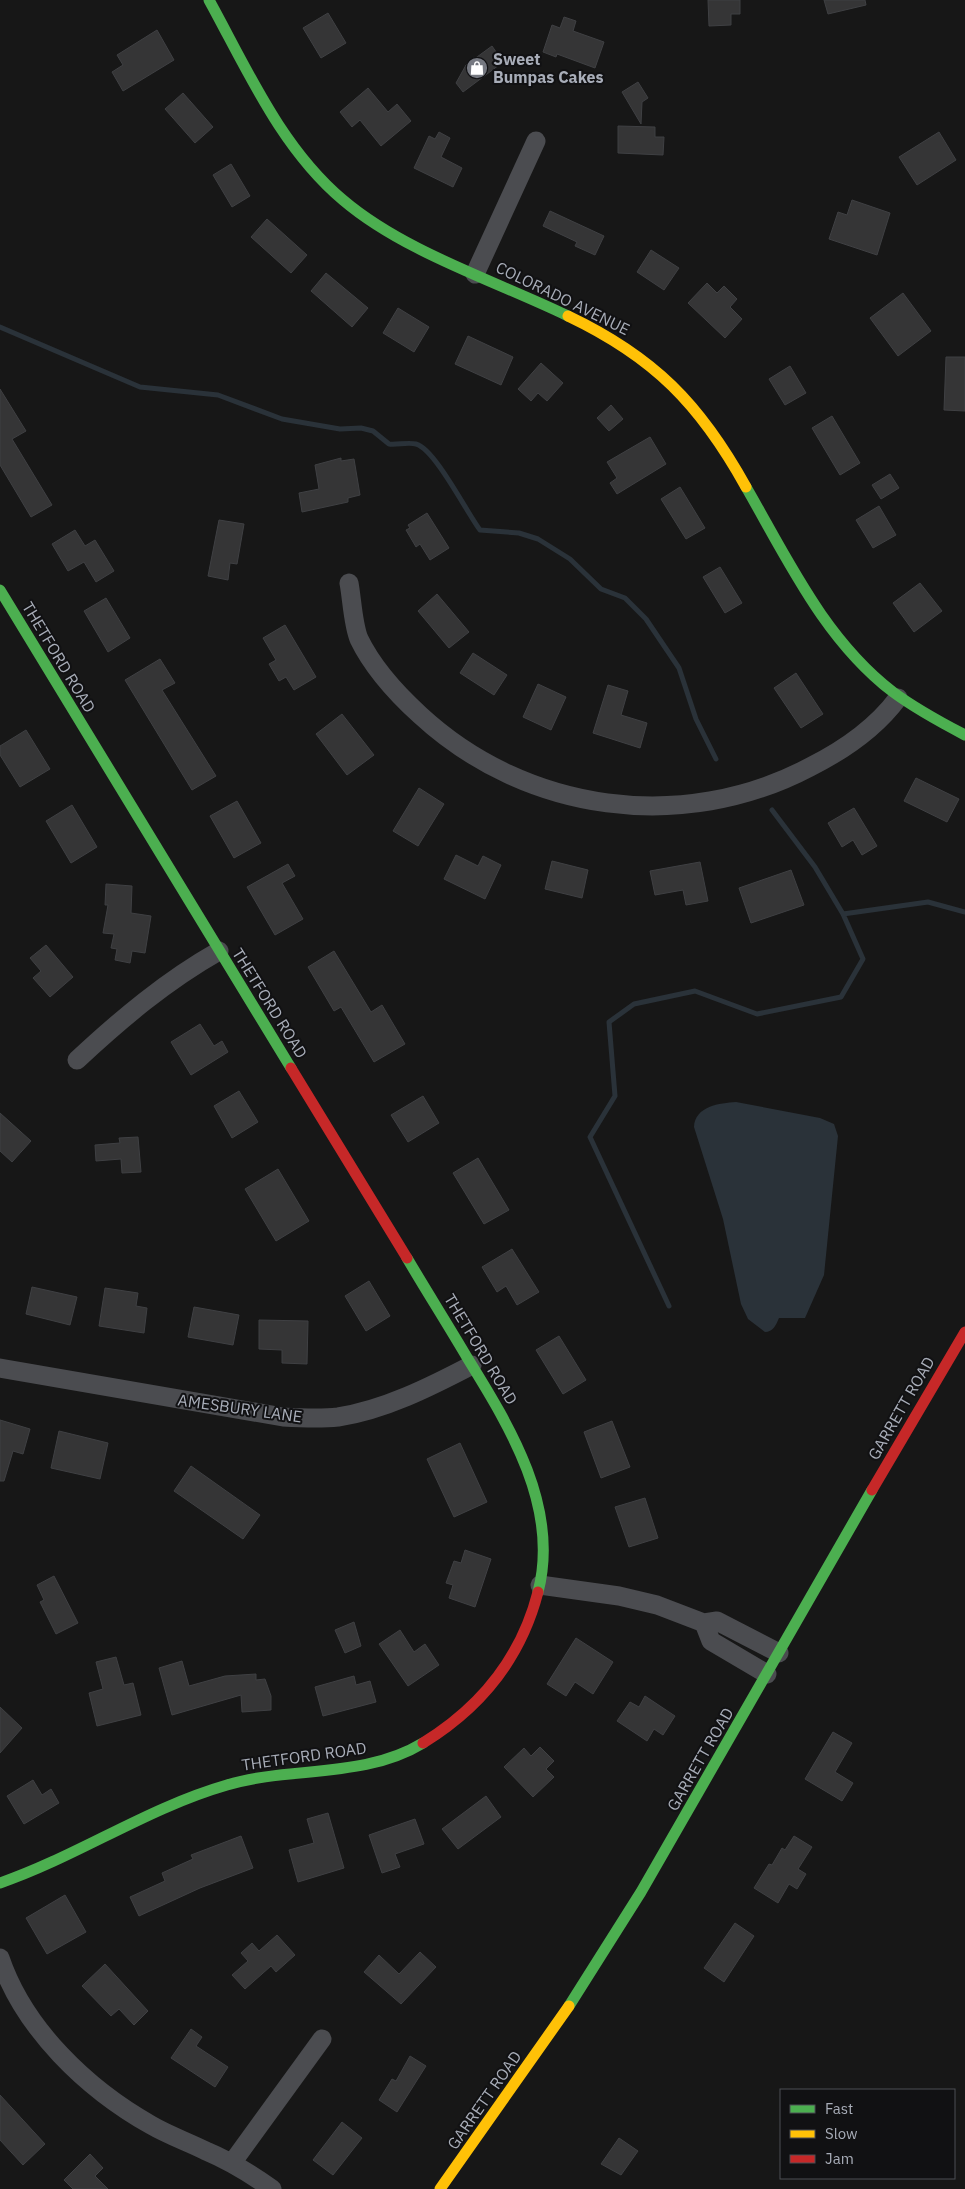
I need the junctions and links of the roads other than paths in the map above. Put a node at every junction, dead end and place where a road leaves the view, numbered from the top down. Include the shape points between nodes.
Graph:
1 (209, 0) edge
2 (536, 141) dead end
3 (475, 274) junction
4 (349, 583) dead end
5 (0, 590) edge
6 (898, 698) junction
7 (965, 735) edge
8 (219, 951) junction
9 (77, 1060) dead end
10 (965, 1332) edge
11 (472, 1365) junction
12 (0, 1368) edge
13 (540, 1585) junction
14 (704, 1623) junction
15 (779, 1652) junction
16 (767, 1674) junction
17 (0, 1883) edge
18 (0, 1958) edge
19 (322, 2039) dead end
20 (232, 2163) junction
21 (272, 2189) edge
22 (440, 2189) edge

1 - 3 street, COLORADO AVENUE via 270,112 310,167 342,200 388,232
2 - 3 street
3 - 6 street, COLORADO AVENUE via 577,319 609,337 647,362 684,396 730,458 830,630 854,658
4 - 6 street via 359,638 380,671 408,704 430,725 479,760 522,782 570,797 652,808 744,795 790,778 846,747 880,720
5 - 8 street, THETFORD ROAD
6 - 7 street, COLORADO AVENUE
8 - 9 street via 159,990 120,1020
8 - 11 street, THETFORD ROAD
10 - 15 street, GARRETT ROAD
11 - 12 street, AMESBURY LANE via 383,1405 338,1417 314,1419 275,1416
11 - 13 street, THETFORD ROAD via 521,1448 531,1478 542,1551
13 - 14 street via 619,1596 657,1605
13 - 17 street, THETFORD ROAD via 525,1630 502,1674 461,1718 424,1743 369,1765 261,1776 226,1785 173,1804
14 - 15 street via 717,1621
14 - 16 street via 711,1641
15 - 16 street, GARRETT ROAD
16 - 22 street, GARRETT ROAD via 600,1959
18 - 20 street via 19,2000 37,2026 87,2079 152,2126
19 - 20 street
20 - 21 street

